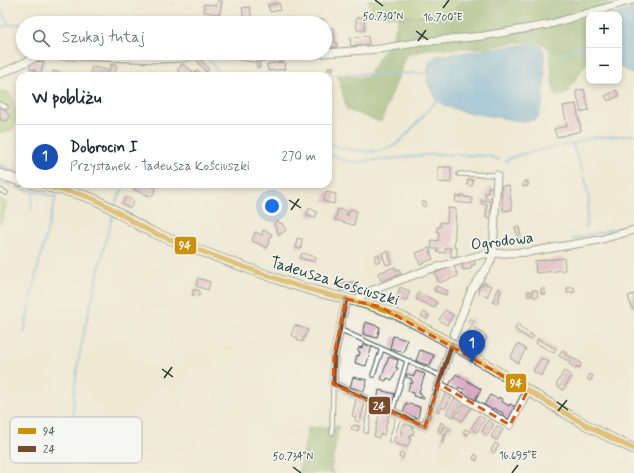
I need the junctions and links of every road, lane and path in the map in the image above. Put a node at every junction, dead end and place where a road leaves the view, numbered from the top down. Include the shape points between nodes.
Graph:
1 (633, 0) edge
2 (332, 52) edge
3 (30, 60) edge
4 (0, 74) edge
5 (0, 104) edge
6 (6, 107) dead end
7 (0, 174) edge
8 (459, 174) dead end
9 (497, 175) joint
10 (16, 180) edge
11 (50, 188) edge
12 (0, 190) edge
13 (6, 193) dead end
14 (634, 230) edge
15 (493, 254) junction
16 (346, 299) junction
17 (358, 301) junction
18 (339, 329) junction
19 (454, 335) dead end
20 (452, 344) junction
21 (382, 349) junction
22 (407, 361) junction
23 (373, 375) dead end
24 (441, 376) junction
25 (333, 384) junction
26 (438, 384) junction
27 (528, 390) junction
28 (372, 401) junction
29 (396, 413) junction
30 (366, 431) dead end
31 (332, 433) dead end
32 (391, 441) dead end
33 (634, 449) edge

1 - 2 street via 547,25 483,36
3 - 4 street
5 - 6 lane
7 - 10 street
8 - 9 lane
9 - 15 street
11 - 16 street, Tadeusza Kościuszki via 99,202 150,231 288,283
12 - 13 lane
14 - 15 street, Ogrodowa via 599,240 529,252
15 - 17 street, Ogrodowa via 458,260 420,273 365,293
15 - 19 street via 490,263 472,289
16 - 17 street, Tadeusza Kościuszki
16 - 18 street
17 - 20 street, Tadeusza Kościuszki via 390,311
18 - 21 lane
18 - 25 street via 334,356
20 - 24 street
20 - 27 street, Tadeusza Kościuszki
21 - 22 lane
21 - 23 lane
22 - 24 lane
22 - 29 lane
24 - 26 street
25 - 28 street
25 - 31 lane
26 - 27 street via 510,425
26 - 29 street via 425,427
27 - 33 street, Tadeusza Kościuszki via 601,433
28 - 29 street
28 - 30 lane
29 - 32 lane

